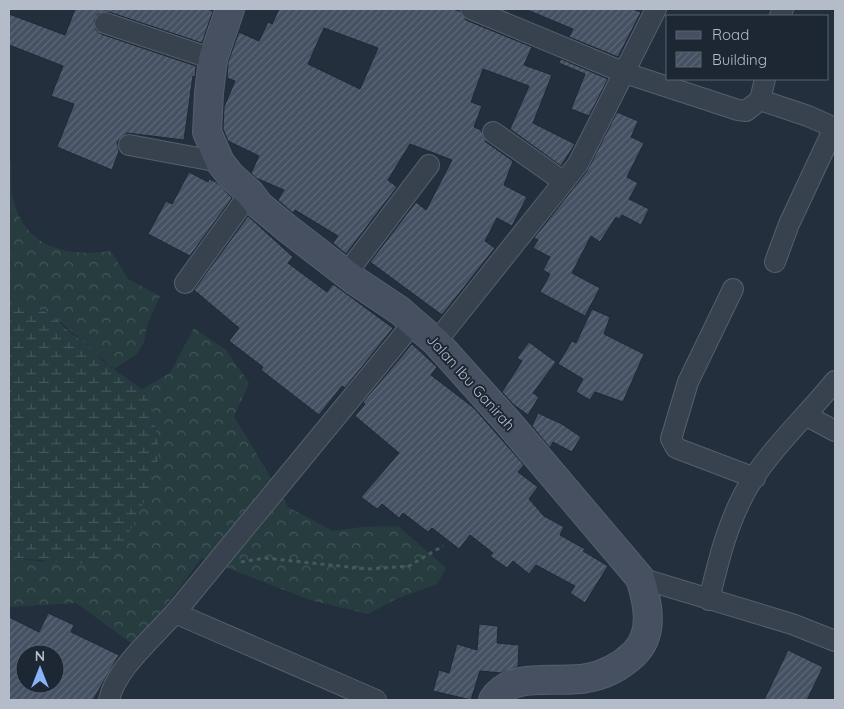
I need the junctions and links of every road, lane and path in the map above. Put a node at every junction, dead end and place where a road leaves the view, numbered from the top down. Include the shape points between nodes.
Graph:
1 (230, 9) edge
2 (471, 9) edge
3 (656, 9) edge
4 (105, 23) dead end
5 (213, 59) junction
6 (625, 73) junction
7 (765, 80) edge
8 (760, 100) junction
9 (834, 128) edge
10 (493, 132) dead end
11 (129, 145) dead end
12 (220, 162) junction
13 (429, 165) dead end
14 (564, 182) junction
15 (250, 193) junction
16 (775, 262) dead end
17 (346, 274) junction
18 (185, 283) dead end
19 (733, 289) dead end
20 (414, 322) junction
21 (436, 342) junction
22 (835, 381) edge
23 (807, 416) junction
24 (835, 431) edge
25 (755, 478) junction
26 (442, 546) dead end
27 (213, 566) junction
28 (640, 578) junction
29 (709, 600) junction
30 (175, 613) junction
31 (835, 641) edge
32 (109, 700) edge
33 (376, 700) edge
34 (493, 700) edge

1 - 5 main road, Jalan Ibu Ganirah
2 - 6 street
3 - 6 street
4 - 5 street
5 - 12 main road, Jalan Ibu Ganirah via 207,132
6 - 8 street via 738,110 746,111
6 - 14 street via 578,164
7 - 8 street
8 - 9 street
9 - 16 street
10 - 14 street
11 - 12 street
12 - 15 main road, Jalan Ibu Ganirah
13 - 17 street
14 - 21 street
15 - 17 main road, Jalan Ibu Ganirah via 288,229
15 - 18 street
17 - 20 main road, Jalan Ibu Ganirah
19 - 25 street via 688,382 671,439 676,448
20 - 21 main road, Jalan Ibu Ganirah
20 - 27 street
21 - 28 main road, Jalan Ibu Ganirah
22 - 23 street
23 - 24 street
23 - 25 street via 771,455
25 - 29 street via 744,493 724,536
26 - 27 path via 409,566 368,569 265,558
27 - 30 street
28 - 29 street
28 - 34 main road, Jalan Ibu Ganirah via 648,604 648,626 641,647 626,661 608,673 587,678 513,684
29 - 31 street via 792,624
30 - 32 street via 132,661 112,688
30 - 33 street

